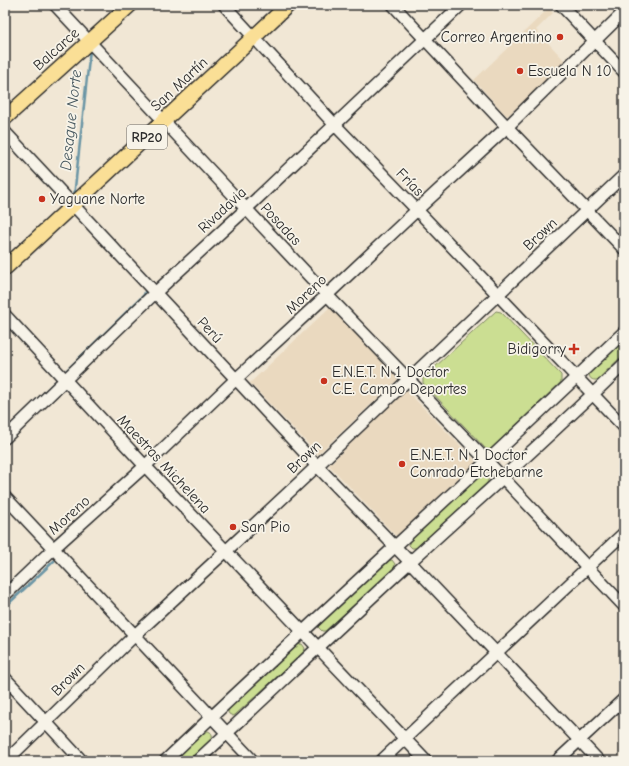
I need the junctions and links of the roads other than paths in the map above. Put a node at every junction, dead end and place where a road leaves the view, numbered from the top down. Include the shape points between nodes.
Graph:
1 (55, 5) edge
2 (130, 5) edge
3 (224, 5) edge
4 (288, 5) edge
5 (393, 5) edge
6 (461, 5) edge
7 (561, 5) edge
8 (624, 12) edge
9 (254, 37) junction
10 (425, 39) junction
11 (594, 41) junction
12 (89, 42) junction
13 (624, 72) edge
14 (5, 118) edge
15 (164, 120) junction
16 (334, 125) junction
17 (507, 127) junction
18 (5, 132) edge
19 (624, 175) edge
20 (73, 205) junction
21 (246, 209) junction
22 (417, 210) junction
23 (587, 211) junction
24 (624, 249) edge
25 (5, 268) edge
26 (155, 293) junction
27 (498, 294) junction
28 (328, 295) junction
29 (5, 315) edge
30 (624, 332) edge
31 (624, 364) edge
32 (577, 377) junction
33 (236, 379) junction
34 (408, 379) junction
35 (64, 380) junction
36 (593, 394) junction
37 (624, 427) edge
38 (5, 438) edge
39 (488, 462) junction
40 (145, 466) junction
41 (317, 466) junction
42 (503, 478) junction
43 (5, 497) edge
44 (624, 533) edge
45 (394, 547) junction
46 (54, 548) junction
47 (226, 551) junction
48 (410, 562) junction
49 (588, 567) junction
50 (5, 595) edge
51 (624, 606) edge
52 (303, 632) junction
53 (135, 635) junction
54 (319, 648) junction
55 (496, 653) junction
56 (5, 678) edge
57 (624, 699) edge
58 (212, 716) junction
59 (46, 722) junction
60 (227, 733) junction
61 (405, 738) junction
62 (580, 740) junction
63 (6, 761) edge
64 (82, 761) edge
65 (165, 761) edge
66 (197, 761) edge
67 (254, 761) edge
68 (381, 761) edge
69 (426, 761) edge
70 (557, 761) edge
71 (599, 761) edge

1 - 12 street, Posadas
2 - 12 main road, Balcarce
3 - 9 street, Frías
4 - 9 main road, San Martín / RP20
5 - 10 street
6 - 10 street, Rivadavia
7 - 11 street
8 - 11 street, Moreno
9 - 15 main road, San Martín / RP20
9 - 16 street, Frías
10 - 16 street, Rivadavia
10 - 17 street
11 - 13 street
11 - 17 street, Moreno
12 - 14 main road, Balcarce
12 - 15 street, Posadas
15 - 20 main road, San Martín / RP20
15 - 21 street, Posadas
16 - 21 street, Rivadavia
16 - 22 street, Frías
17 - 22 street, Moreno
17 - 23 street
18 - 20 street, Perú
19 - 23 street, Brown
20 - 25 main road, San Martín / RP20
20 - 26 street, Perú
21 - 26 street, Rivadavia
21 - 28 street, Posadas
22 - 27 street, Frías
22 - 28 street, Moreno
23 - 24 street
23 - 27 street, Brown
26 - 33 street, Perú
26 - 35 street, Rivadavia
27 - 32 street, Frías
27 - 34 street, Brown
28 - 33 street, Moreno
28 - 34 street, Posadas
29 - 35 street, Maestras Michelena
30 - 32 street
31 - 36 street
32 - 36 street, Frías
32 - 39 street
33 - 40 street, Moreno
33 - 41 street, Perú
34 - 39 street, Posadas
34 - 41 street, Brown
35 - 38 street, Rivadavia
35 - 40 street, Maestras Michelena
36 - 37 street, Frías
36 - 42 street
39 - 42 street, Posadas
39 - 45 street
40 - 46 street, Moreno
40 - 47 street, Maestras Michelena
41 - 45 street, Perú
41 - 47 street, Brown
42 - 48 street
42 - 49 street, Posadas
43 - 46 street
44 - 49 street
45 - 48 street, Perú
45 - 52 street
46 - 50 street, Moreno
46 - 53 street
47 - 52 street, Maestras Michelena
47 - 53 street, Brown
48 - 54 street
48 - 55 street, Perú
49 - 51 street, Posadas
49 - 55 street
52 - 54 street, Maestras Michelena
52 - 58 street
53 - 58 street
53 - 59 street, Brown
54 - 60 street
54 - 61 street, Maestras Michelena
55 - 61 street
55 - 62 street, Perú
56 - 59 street
57 - 62 street
58 - 60 street
58 - 65 street
59 - 63 street, Brown
59 - 64 street
60 - 66 street
60 - 67 street
61 - 68 street
61 - 69 street, Maestras Michelena
62 - 70 street
62 - 71 street, Perú

